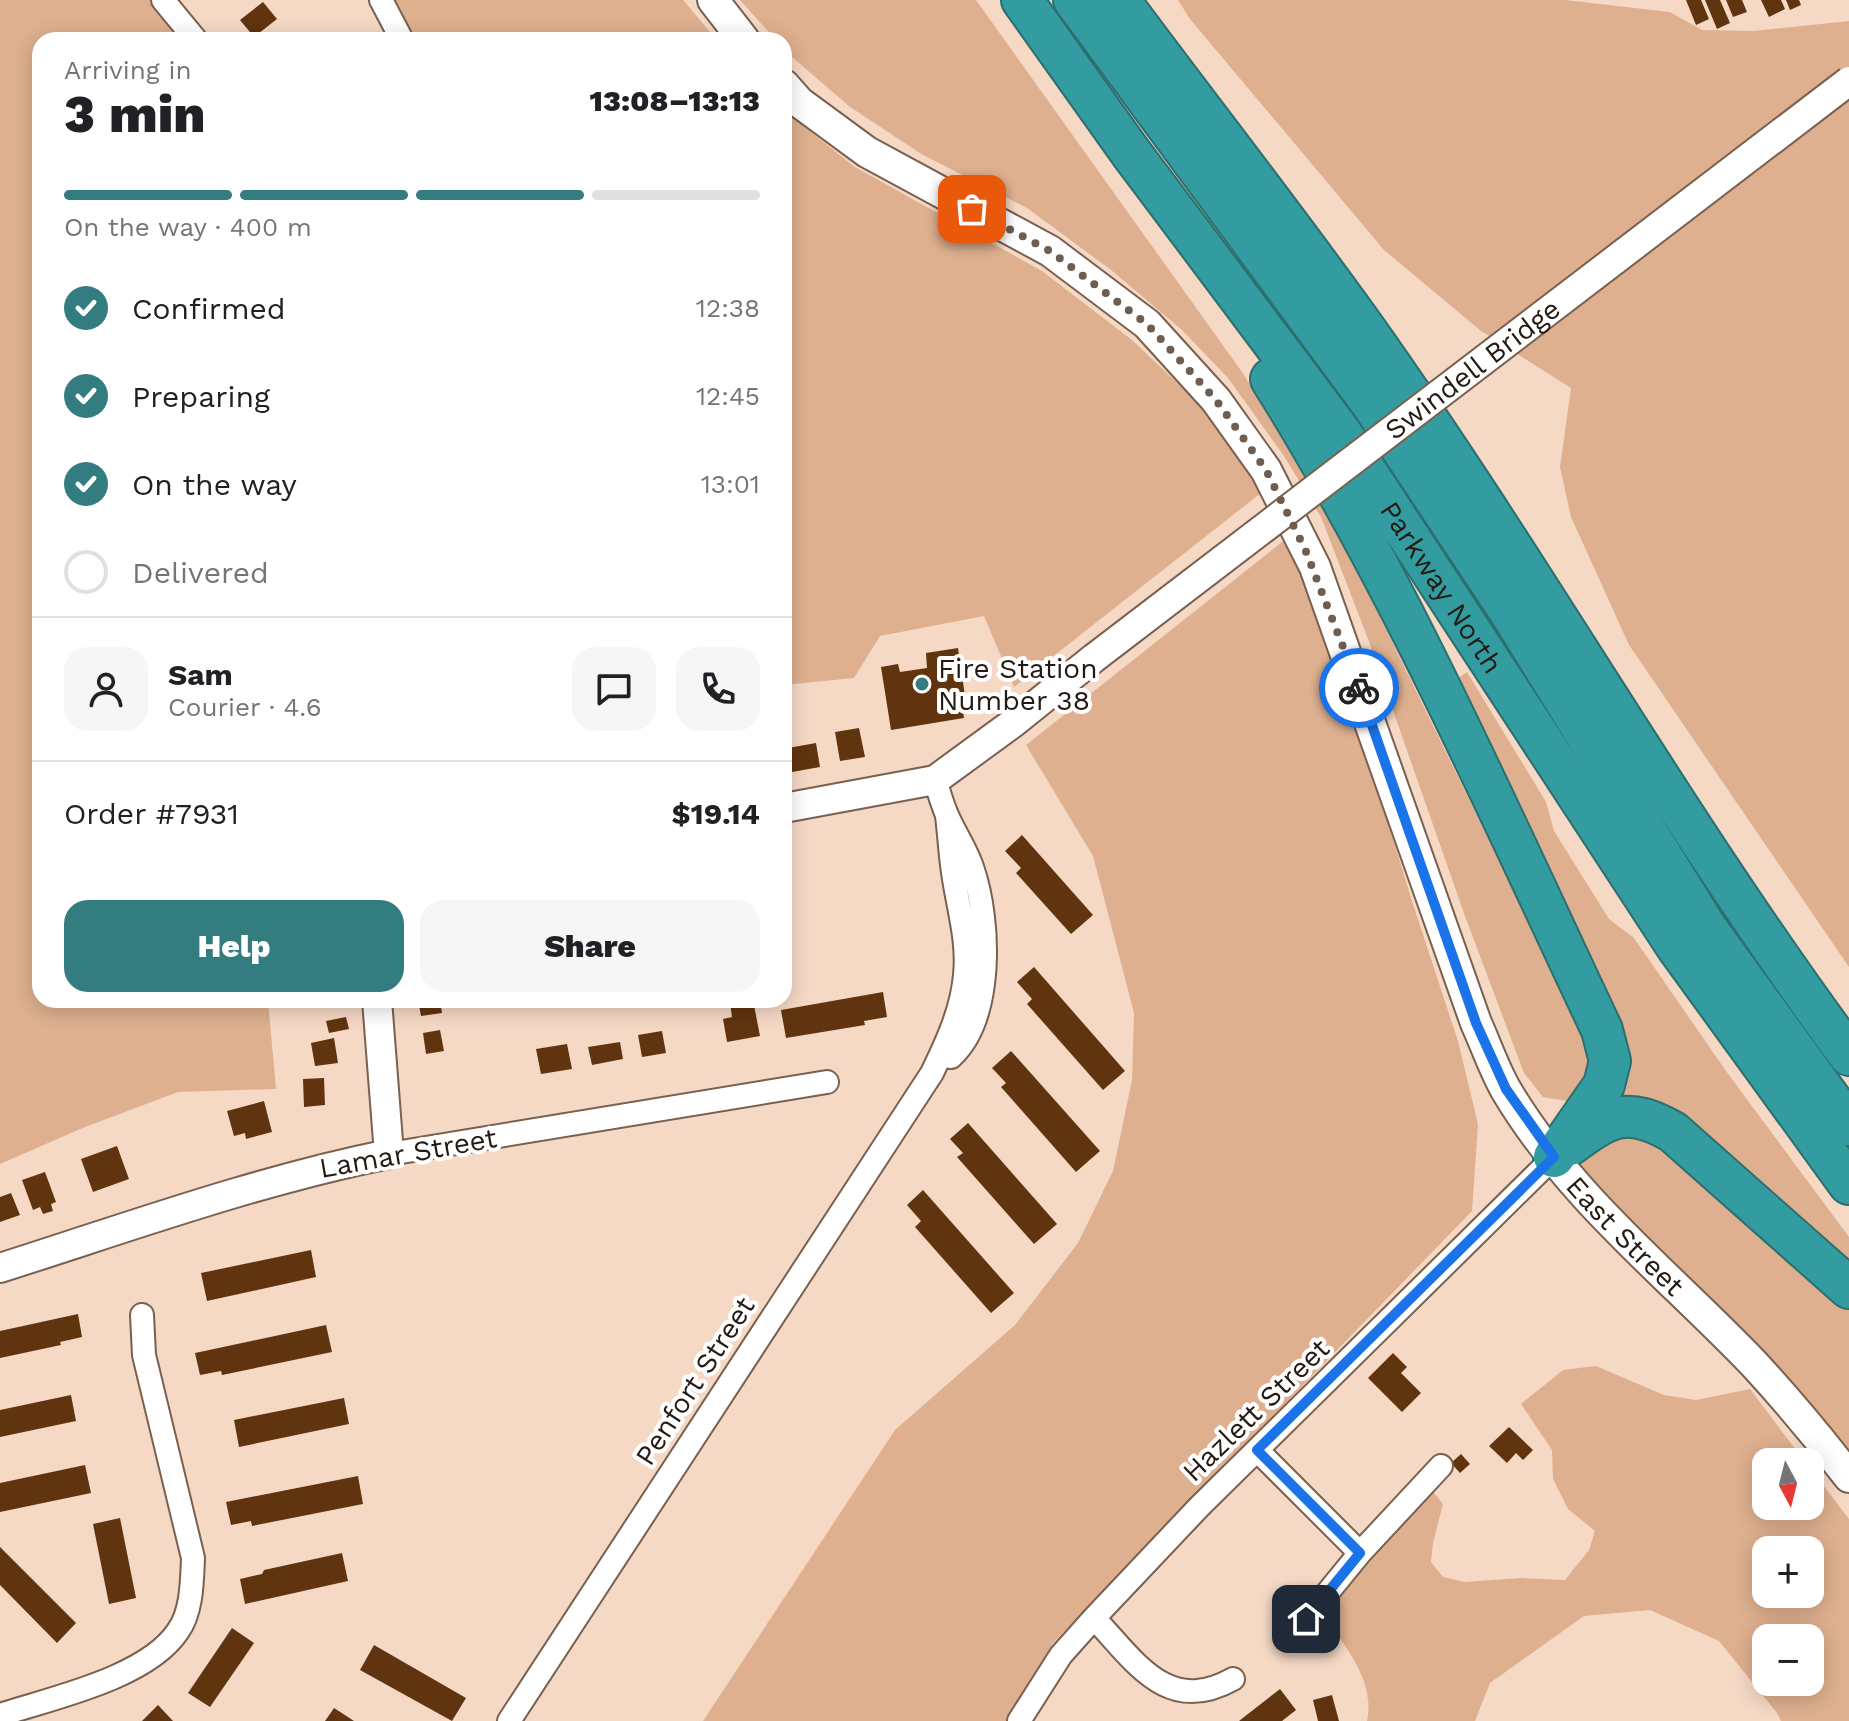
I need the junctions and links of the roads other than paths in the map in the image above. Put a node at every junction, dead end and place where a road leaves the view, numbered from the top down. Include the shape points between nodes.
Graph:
1 (163, 0) edge
2 (381, 0) edge
3 (713, 0) edge
4 (1022, 0) edge
5 (1074, 0) edge
6 (1119, 0) edge
7 (189, 32) edge
8 (398, 32) edge
9 (738, 32) edge
10 (1849, 81) edge
11 (792, 94) edge
12 (1131, 153) junction
13 (935, 780) junction
14 (792, 807) edge
15 (378, 1008) edge
16 (1849, 1055) edge
17 (827, 1082) dead end
18 (1849, 1125) edge
19 (389, 1154) junction
20 (1554, 1157) junction
21 (1849, 1184) edge
22 (0, 1268) edge
23 (1849, 1288) edge
24 (142, 1315) dead end
25 (1257, 1450) junction
26 (1441, 1466) dead end
27 (1849, 1477) edge
28 (1360, 1553) junction
29 (1094, 1618) junction
30 (1306, 1619) dead end
31 (1233, 1679) dead end
32 (0, 1715) edge
33 (509, 1721) edge
34 (1019, 1721) edge

1 - 7 street
2 - 8 street
3 - 9 main road
4 - 12 highway, Parkway North
5 - 18 highway via 1372,404 1510,612 1707,929
6 - 16 highway via 1370,336 1736,896
10 - 13 street, Swindell Bridge, bridge
11 - 20 main road, East Street via 867,152 1050,251 1147,324 1216,400 1266,470 1315,567 1476,1023 1506,1089
12 - 20 highway via 1139,193 1247,341 1357,526 1602,1030 1610,1061 1604,1085
12 - 21 highway, Parkway North via 1341,433 1677,947
13 - 14 street
13 - 33 street, Penfort Street via 947,816 965,940 965,974 952,1029 932,1073
15 - 19 street
17 - 19 street, Lamar Street
19 - 22 street, Lamar Street via 241,1190
20 - 23 highway via 1598,1124 1631,1115 1649,1118 1673,1132
20 - 25 street, Hazlett Street
20 - 27 main road, East Street via 1610,1225 1755,1365
24 - 32 street via 144,1355 193,1558 180,1630 140,1665
25 - 28 street
25 - 29 street, Hazlett Street
26 - 28 street
28 - 30 street
29 - 31 street via 1149,1677 1178,1691 1215,1690
29 - 34 street, Hazlett Street via 1061,1655

